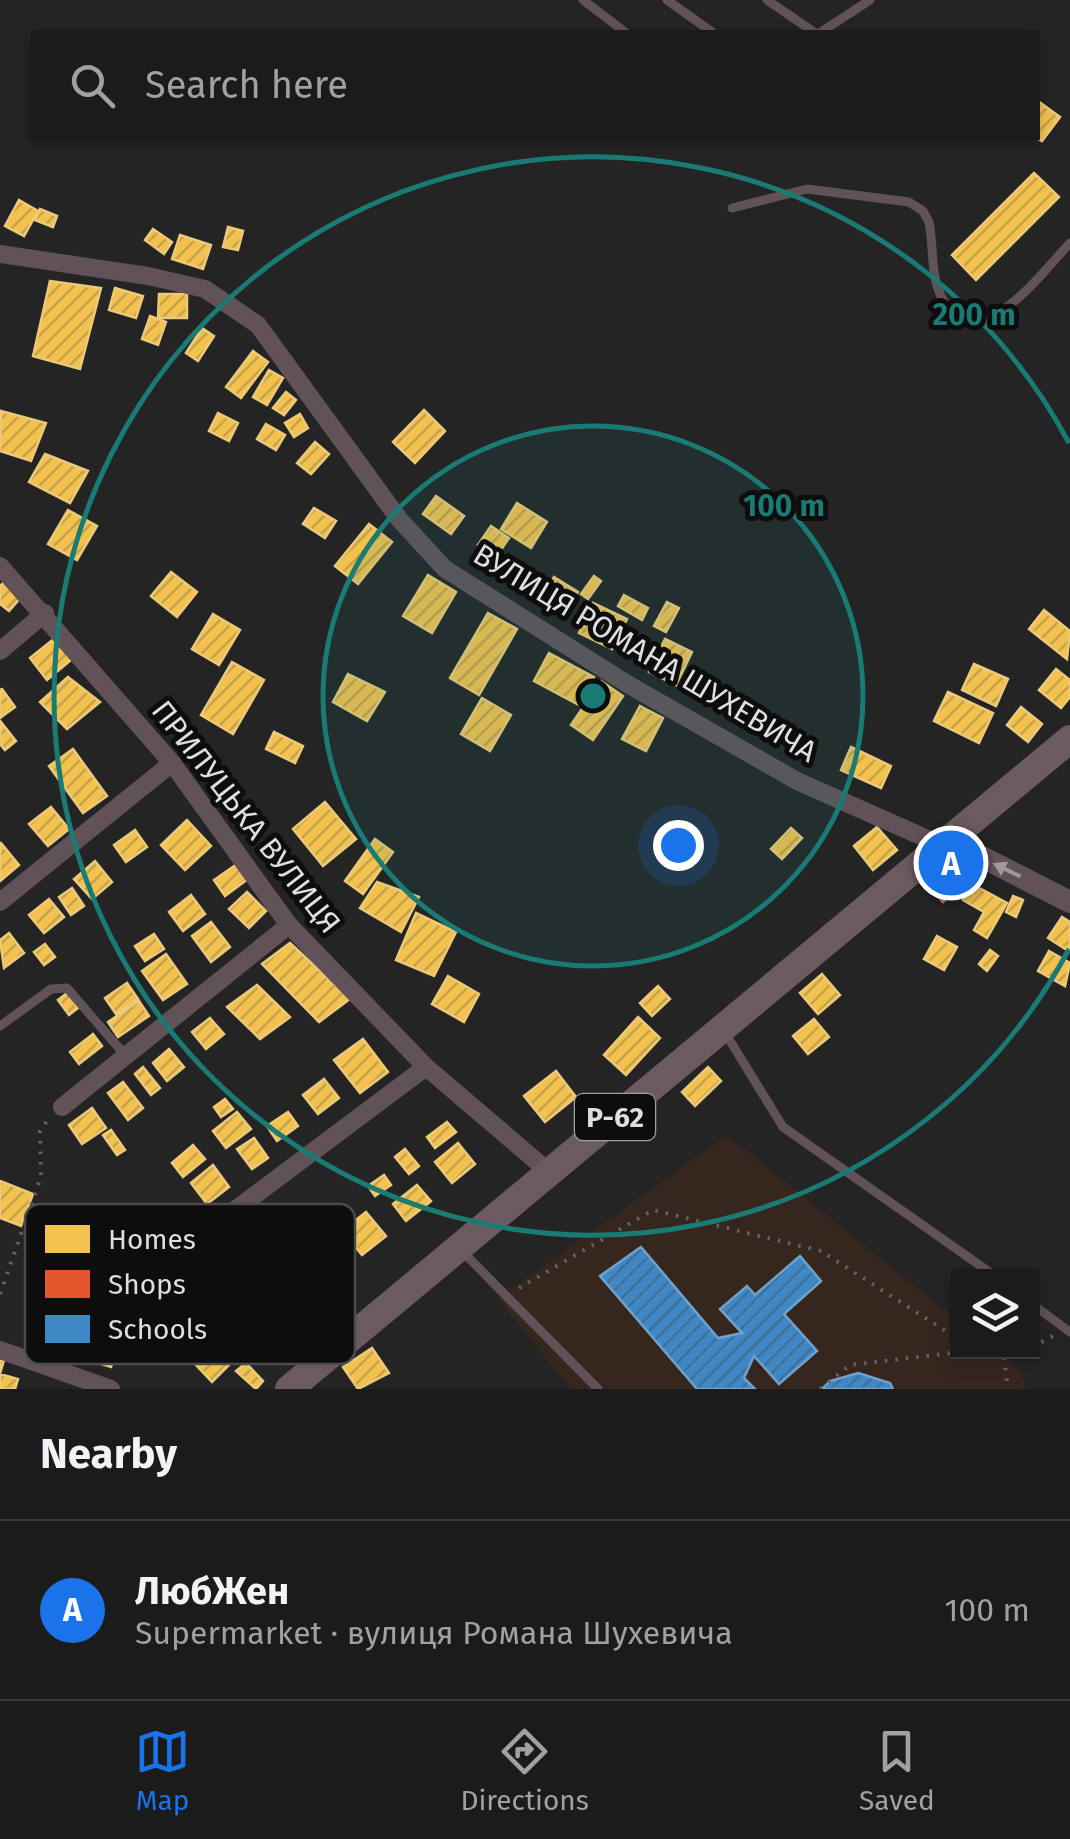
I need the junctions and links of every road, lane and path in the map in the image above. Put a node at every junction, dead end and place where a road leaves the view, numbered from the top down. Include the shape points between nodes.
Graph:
1 (583, 0) edge
2 (667, 0) edge
3 (767, 0) edge
4 (870, 0) edge
5 (622, 30) edge
6 (709, 30) edge
7 (811, 30) edge
8 (825, 30) edge
9 (732, 208) dead end
10 (1070, 242) edge
11 (0, 254) edge
12 (0, 566) edge
13 (45, 613) junction
14 (0, 651) edge
15 (1070, 739) edge
16 (172, 762) junction
17 (941, 845) junction
18 (0, 902) edge
19 (1070, 902) edge
20 (289, 925) junction
21 (0, 1026) edge
22 (722, 1028) junction
23 (126, 1056) junction
24 (426, 1067) junction
25 (62, 1107) joint
26 (549, 1172) junction
27 (32, 1204) edge
28 (244, 1204) edge
29 (25, 1223) edge
30 (458, 1248) junction
31 (985, 1269) edge
32 (0, 1294) edge
33 (509, 1294) junction
34 (1040, 1310) edge
35 (1067, 1330) edge
36 (950, 1333) edge
37 (355, 1334) edge
38 (1040, 1343) edge
39 (0, 1350) edge
40 (950, 1353) edge
41 (25, 1359) edge
42 (1004, 1359) edge
43 (40, 1364) edge
44 (319, 1364) edge
45 (111, 1389) edge
46 (289, 1389) edge
47 (598, 1389) edge
48 (820, 1389) edge
49 (1008, 1389) edge

1 - 5 lane
2 - 6 lane
3 - 7 lane
4 - 8 lane
9 - 10 lane via 808,189 909,202 929,222 942,300 958,319 974,322 986,322 1008,306
11 - 17 street, ВУЛИЦЯ РОМАНА ШУХЕВИЧА via 205,290 258,326 399,519 445,568 629,685 798,781
12 - 13 street, ПРИЛУЦЬКА ВУЛИЦЯ
13 - 14 street
13 - 16 street, ПРИЛУЦЬКА ВУЛИЦЯ
15 - 17 main road, Р-62
16 - 18 street
16 - 20 street, ПРИЛУЦЬКА ВУЛИЦЯ
19 -> 17 street, ВУЛИЦЯ РОМАНА ШУХЕВИЧА via 982,857
17 - 22 main road, Р-62
20 - 23 street
20 - 24 street, ПРИЛУЦЬКА ВУЛИЦЯ
21 - 23 lane via 51,990 67,988
22 - 26 main road, Р-62
22 - 31 lane via 782,1127
23 - 25 street
24 - 26 street, ПРИЛУЦЬКА ВУЛИЦЯ
24 - 28 street
25 - 27 path via 40,1131 41,1178
26 - 30 main road, Р-62
29 - 32 path
30 - 33 lane
30 - 37 main road, Р-62
33 - 36 path via 653,1210 821,1250
33 - 47 lane
34 - 35 lane
35 - 38 path
39 - 41 street
40 - 48 path via 850,1365
42 - 49 path
43 - 45 street
44 - 46 main road, Р-62

